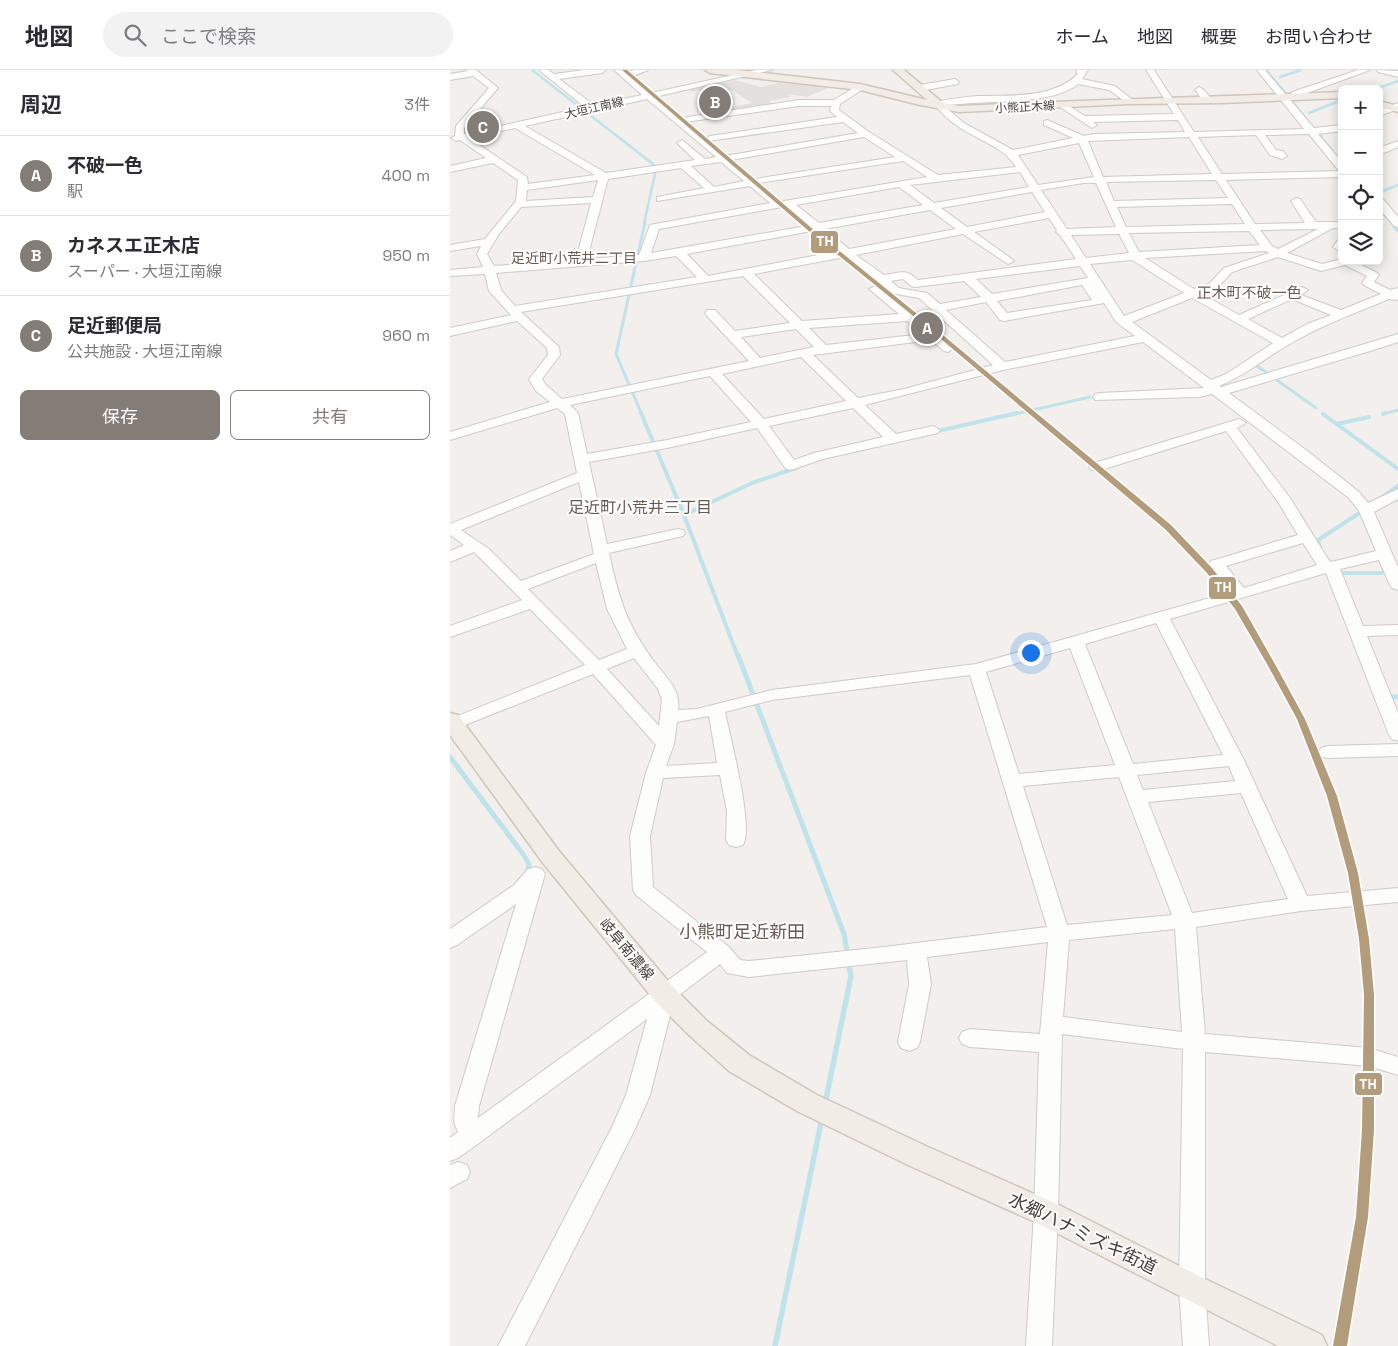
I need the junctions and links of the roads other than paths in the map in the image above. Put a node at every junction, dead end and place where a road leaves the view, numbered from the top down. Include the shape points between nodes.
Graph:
1 (542, 70) edge
2 (602, 70) edge
3 (618, 70) edge
4 (644, 70) edge
5 (710, 70) edge
6 (768, 70) edge
7 (898, 70) edge
8 (1084, 70) edge
9 (1150, 70) edge
10 (1261, 70) edge
11 (1271, 70) edge
12 (1366, 70) edge
13 (1381, 70) edge
14 (472, 71) edge
15 (632, 71) edge
16 (743, 72) edge
17 (1398, 74) edge
18 (450, 77) edge
19 (552, 77) junction
20 (1078, 81) junction
21 (955, 82) dead end
22 (860, 87) junction
23 (920, 88) junction
24 (1199, 90) dead end
25 (653, 94) junction
26 (1338, 95) edge
27 (1289, 97) junction
28 (1168, 99) junction
29 (1207, 100) junction
30 (1130, 101) junction
31 (836, 103) junction
32 (939, 105) junction
33 (1061, 105) junction
34 (1383, 105) edge
35 (1396, 107) edge
36 (592, 108) junction
37 (1383, 112) edge
38 (1180, 116) junction
39 (845, 119) junction
40 (1083, 119) junction
41 (688, 120) junction
42 (1047, 123) dead end
43 (517, 125) junction
44 (1338, 128) edge
45 (1316, 131) junction
46 (1258, 132) junction
47 (1192, 133) junction
48 (866, 134) junction
49 (461, 137) junction
50 (1099, 137) junction
51 (710, 139) junction
52 (1082, 139) junction
53 (450, 140) edge
54 (682, 143) dead end
55 (1398, 144) edge
56 (1383, 150) edge
57 (1338, 152) edge
58 (1012, 153) junction
59 (1282, 156) dead end
60 (727, 158) junction
61 (904, 158) junction
62 (496, 159) junction
63 (703, 162) junction
64 (1338, 163) edge
65 (684, 165) junction
66 (1148, 165) dead end
67 (450, 169) edge
68 (1023, 169) junction
69 (1338, 174) edge
70 (604, 176) junction
71 (1220, 177) junction
72 (936, 178) junction
73 (1155, 178) junction
74 (1100, 180) junction
75 (757, 182) junction
76 (901, 184) junction
77 (522, 188) junction
78 (1035, 188) junction
79 (712, 190) junction
80 (661, 198) dead end
81 (598, 200) junction
82 (1234, 201) junction
83 (1296, 201) dead end
84 (519, 204) junction
85 (783, 204) junction
86 (1110, 204) junction
87 (931, 206) junction
88 (1383, 207) edge
89 (1052, 214) junction
90 (1190, 215) junction
91 (1392, 222) edge
92 (680, 223) junction
93 (1312, 225) junction
94 (1338, 225) edge
95 (822, 226) dead end
96 (1250, 226) junction
97 (806, 229) junction
98 (964, 230) junction
99 (1122, 230) junction
100 (1062, 232) junction
101 (1398, 238) edge
102 (488, 242) junction
103 (706, 247) junction
104 (450, 248) edge
105 (1273, 251) junction
106 (679, 252) junction
107 (1076, 252) junction
108 (840, 253) junction
109 (1136, 256) junction
110 (644, 258) junction
111 (1008, 261) junction
112 (1083, 263) junction
113 (580, 264) junction
114 (1338, 264) edge
115 (1355, 265) edge
116 (490, 270) junction
117 (745, 272) junction
118 (450, 274) edge
119 (906, 276) junction
120 (967, 277) junction
121 (705, 279) junction
122 (882, 279) junction
123 (1192, 294) junction
124 (1395, 295) edge
125 (988, 298) junction
126 (938, 308) junction
127 (516, 313) junction
128 (711, 313) dead end
129 (1340, 314) junction
130 (910, 318) junction
131 (1239, 320) junction
132 (1123, 321) junction
133 (800, 325) junction
134 (450, 332) edge
135 (732, 335) junction
136 (934, 336) junction
137 (1145, 338) junction
138 (1398, 338) edge
139 (1282, 343) junction
140 (948, 348) dead end
141 (823, 349) junction
142 (804, 353) junction
143 (757, 362) junction
144 (1002, 366) junction
145 (713, 372) junction
146 (1214, 388) junction
147 (1100, 397) dead end
148 (855, 402) junction
149 (561, 403) junction
150 (1254, 418) junction
151 (761, 424) junction
152 (1229, 426) junction
153 (933, 430) dead end
154 (450, 436) edge
155 (893, 439) junction
156 (581, 459) junction
157 (1096, 467) dead end
158 (585, 475) junction
159 (1398, 493) edge
160 (1366, 510) junction
161 (451, 530) edge
162 (678, 533) dead end
163 (1307, 537) junction
164 (475, 546) junction
165 (1387, 549) edge
166 (601, 553) junction
167 (450, 557) edge
168 (1328, 567) junction
169 (1398, 585) edge
170 (518, 587) junction
171 (1241, 594) junction
172 (533, 602) junction
173 (1161, 617) junction
174 (1398, 630) edge
175 (1356, 631) junction
176 (450, 632) edge
177 (1076, 642) junction
178 (636, 651) junction
179 (596, 667) junction
180 (977, 669) junction
181 (716, 709) junction
182 (668, 717) junction
183 (451, 723) edge
184 (1398, 735) edge
185 (666, 744) junction
186 (1398, 750) edge
187 (1327, 752) dead end
188 (1235, 760) junction
189 (728, 768) junction
190 (1126, 771) junction
191 (655, 773) junction
192 (1011, 781) junction
193 (1247, 786) junction
194 (1137, 797) junction
195 (736, 840) dead end
196 (543, 866) junction
197 (1398, 894) edge
198 (1301, 904) junction
199 (1185, 921) junction
200 (1059, 933) junction
201 (450, 940) edge
202 (916, 950) junction
203 (722, 952) junction
204 (664, 994) junction
205 (1050, 1034) junction
206 (970, 1038) dead end
207 (909, 1042) dead end
208 (1194, 1042) junction
209 (1398, 1066) edge
210 (853, 1123) joint
211 (471, 1136) junction
212 (453, 1167) edge
213 (1046, 1213) junction
214 (1192, 1288) junction
215 (511, 1346) edge
216 (1039, 1346) edge
217 (1196, 1346) edge
218 (1312, 1346) edge

1 - 19 street
2 - 19 street
3 - 25 street
4 - 15 street
5 - 16 main road, 小熊正木線
6 - 16 street, 大垣江南線
7 - 23 main road
8 - 20 street via 1080,72 1083,74
9 - 28 street
10 - 27 street
11 - 27 street
12 - 27 street
13 - 17 street
14 - 18 street
14 - 49 street via 494,88 459,128
15 - 25 street
16 - 22 main road, 小熊正木線
16 - 25 street, 大垣江南線
19 - 36 street
20 - 30 street via 1112,88
20 - 32 street via 1030,96 962,100
21 - 23 street
22 - 31 street
22 - 32 main road, 小熊正木線
23 - 32 main road
24 - 29 street
25 - 36 street, 大垣江南線
25 - 41 street
25 - 60 street
26 - 27 main road, 小熊正木線
27 - 29 main road, 小熊正木線
27 - 45 street
28 - 29 main road, 小熊正木線
28 - 30 main road, 小熊正木線
28 - 38 street
30 - 33 main road, 小熊正木線
31 - 39 street via 834,111
31 - 41 street via 799,103
32 - 33 main road, 小熊正木線 via 980,110
32 - 58 street via 961,124
33 - 40 street
34 - 35 main road
35 - 37 street
36 - 43 street, 大垣江南線
38 - 40 street
38 - 47 street
39 - 48 street
39 - 51 street
40 - 50 street via 1096,127
41 - 51 street
42 - 52 street
43 - 49 street, 大垣江南線
43 - 70 street
44 - 45 street
45 - 46 street
45 - 57 street
45 - 64 street
46 - 47 street
46 - 59 street via 1273,153
47 - 50 street
47 - 71 street
48 - 60 street
48 - 61 street
49 - 53 street, 大垣江南線
49 - 62 street
50 - 52 street
51 - 60 street
52 - 58 street
52 - 74 street
54 - 63 street
55 - 56 street
58 - 68 street
60 - 63 street
60 - 75 street
61 - 72 street
61 - 75 street
62 - 67 street
62 - 77 street via 523,179
63 - 65 street
65 - 70 street
65 - 79 street
66 - 73 street
68 - 72 street
68 - 78 street
69 - 71 street
70 - 77 street
70 - 81 street
71 - 73 street
71 - 82 street
72 - 76 street
73 - 74 street
74 - 78 street
74 - 86 street
75 - 79 street
75 - 85 street
76 - 85 street
76 - 87 street
77 - 84 street
78 - 87 street
78 - 89 street
79 - 80 street
81 - 84 street
81 - 113 street
82 - 90 street
82 - 96 street
83 - 93 street
84 - 102 street
85 - 92 street
85 - 97 street
85 - 108 street
86 - 90 street
86 - 99 street
87 - 95 street
87 - 98 street
88 - 91 street
89 - 98 street
89 - 100 street
90 - 96 street
90 - 99 street
91 - 101 street
92 - 103 street
92 - 110 street via 654,227
93 - 94 street
93 - 96 street
94 - 105 street
96 - 105 street
97 - 103 street
97 - 108 street
98 - 108 street
98 - 111 street
99 - 100 street
99 - 109 street
100 - 107 street
102 - 104 street
102 - 116 street via 482,254
103 - 106 street
105 - 109 street via 1223,249
105 - 114 street via 1321,268
105 - 123 street via 1228,270 1213,286
106 - 110 street
106 - 121 street
107 - 111 street
107 - 112 street
108 - 117 street
108 - 122 street
108 - 130 street
109 - 112 street
109 - 123 street
110 - 113 street
111 - 119 street
112 - 120 street
112 - 132 street
113 - 116 street
115 - 124 street via 1373,275 1368,282
116 - 118 street
116 - 127 street via 495,291
117 - 121 street
117 - 133 street
119 - 120 street via 915,284
119 - 122 street
120 - 125 street
121 - 127 street
122 - 126 street via 895,291 923,295
123 - 131 street
123 - 132 street
124 - 129 street
125 - 125 street via 1004,317 1099,302 1086,281
125 - 126 street
126 - 144 street
127 - 134 street
127 - 149 street via 554,347 554,355 535,379 541,388
128 - 135 street
129 - 131 street via 1297,293
129 - 139 street
130 - 133 street
130 - 136 street
131 - 139 street
132 - 137 street
133 - 135 street
133 - 141 street
135 - 143 street
136 - 140 street
136 - 141 street
137 - 144 street
137 - 146 street
138 - 146 street via 1354,354
139 - 146 street
141 - 142 street
142 - 143 street
142 - 148 street
143 - 145 street
144 - 148 street
145 - 149 street
145 - 151 street
146 - 147 street via 1200,393
146 - 150 street
148 - 151 street
148 - 155 street
149 - 154 street
149 - 156 street via 571,413
150 - 152 street
150 - 160 street via 1348,490
151 - 155 street via 791,466 819,456
151 - 156 street
152 - 157 street
152 - 163 street via 1285,501
153 - 155 street
156 - 158 street
158 - 161 street
158 - 166 street
159 - 160 street
160 - 165 street
161 - 164 street
162 - 166 street
163 - 168 street
163 - 171 street via 1216,564
164 - 167 street
164 - 170 street
165 - 168 street
165 - 169 street
166 - 170 street
166 - 178 street via 615,609
168 - 171 street
168 - 175 street via 1333,570
170 - 172 street
171 - 173 street
172 - 176 street
172 - 179 street
173 - 177 street
173 - 188 street
174 - 175 street
175 - 184 street
177 - 180 street
177 - 190 street
178 - 179 street
178 - 182 street via 666,688 671,700
179 - 183 street
179 - 185 street
180 - 181 street via 772,695
180 - 192 street
181 - 182 street
181 - 189 street
182 - 185 street
183 - 196 main road, 岐阜南濃線
185 - 191 street
186 - 187 street
188 - 190 street
188 - 193 street
189 - 191 street
189 - 195 street via 736,811
190 - 192 street
190 - 194 street
191 - 203 street via 640,836 643,890
192 - 200 street
193 - 194 street
193 - 198 street
194 - 199 street
196 - 201 street via 521,890
196 - 204 main road, 岐阜南濃線
196 - 211 street via 467,1106 466,1122
197 - 198 street
198 - 199 street
199 - 200 street
199 - 208 street
200 - 202 street
200 - 205 street
202 - 203 street via 749,969 734,966
202 - 207 street via 920,984
203 - 204 street
204 - 210 main road, 岐阜南濃線 via 739,1063
204 - 211 street
204 - 215 street via 638,1096
205 - 206 street
205 - 208 street
205 - 213 street
208 - 209 street via 1369,1057
208 - 214 street
210 - 213 main road, 水郷ハナミズキ街道
211 - 212 street
213 - 214 main road, 水郷ハナミズキ街道
213 - 216 street
214 - 217 street
214 - 218 main road, 水郷ハナミズキ街道

